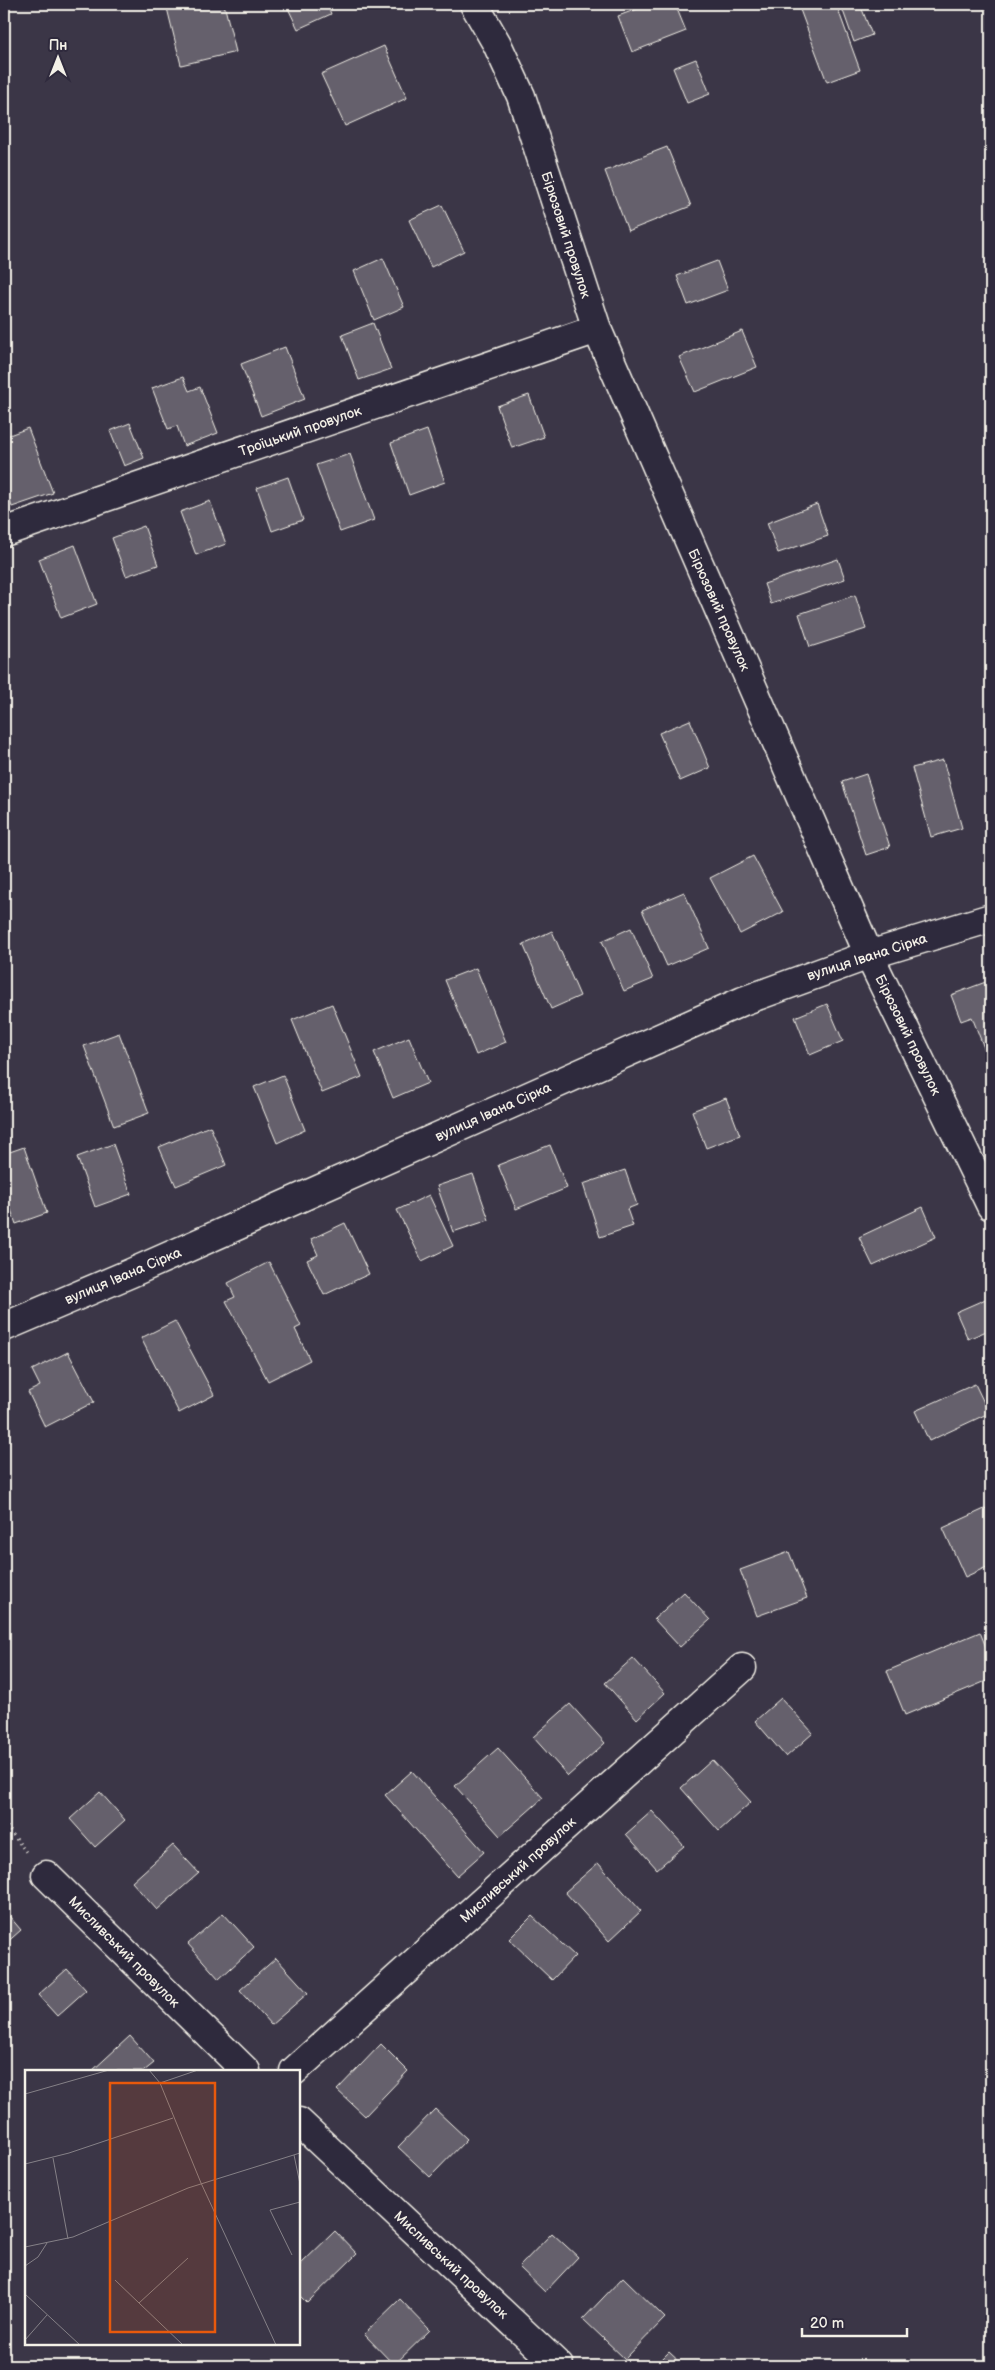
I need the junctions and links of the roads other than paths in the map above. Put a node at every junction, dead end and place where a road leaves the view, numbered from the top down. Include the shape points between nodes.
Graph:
1 (474, 4) edge
2 (597, 329) junction
3 (4, 532) edge
4 (991, 918) edge
5 (869, 955) junction
6 (991, 1206) edge
7 (4, 1327) edge
8 (742, 1668) dead end
9 (46, 1875) dead end
10 (245, 2070) edge
11 (295, 2070) edge
12 (300, 2123) edge
13 (560, 2366) edge

1 - 2 street, Бірюзовий провулок via 521,96
2 - 3 street, Троїцький провулок
2 - 5 street, Бірюзовий провулок
4 - 5 street, вулиця Івана Сірка
5 - 6 street, Бірюзовий провулок
5 - 7 street, вулиця Івана Сірка via 743,1001
8 - 11 street, Мисливський провулок
9 - 10 street, Мисливський провулок
12 - 13 street, Мисливський провулок

